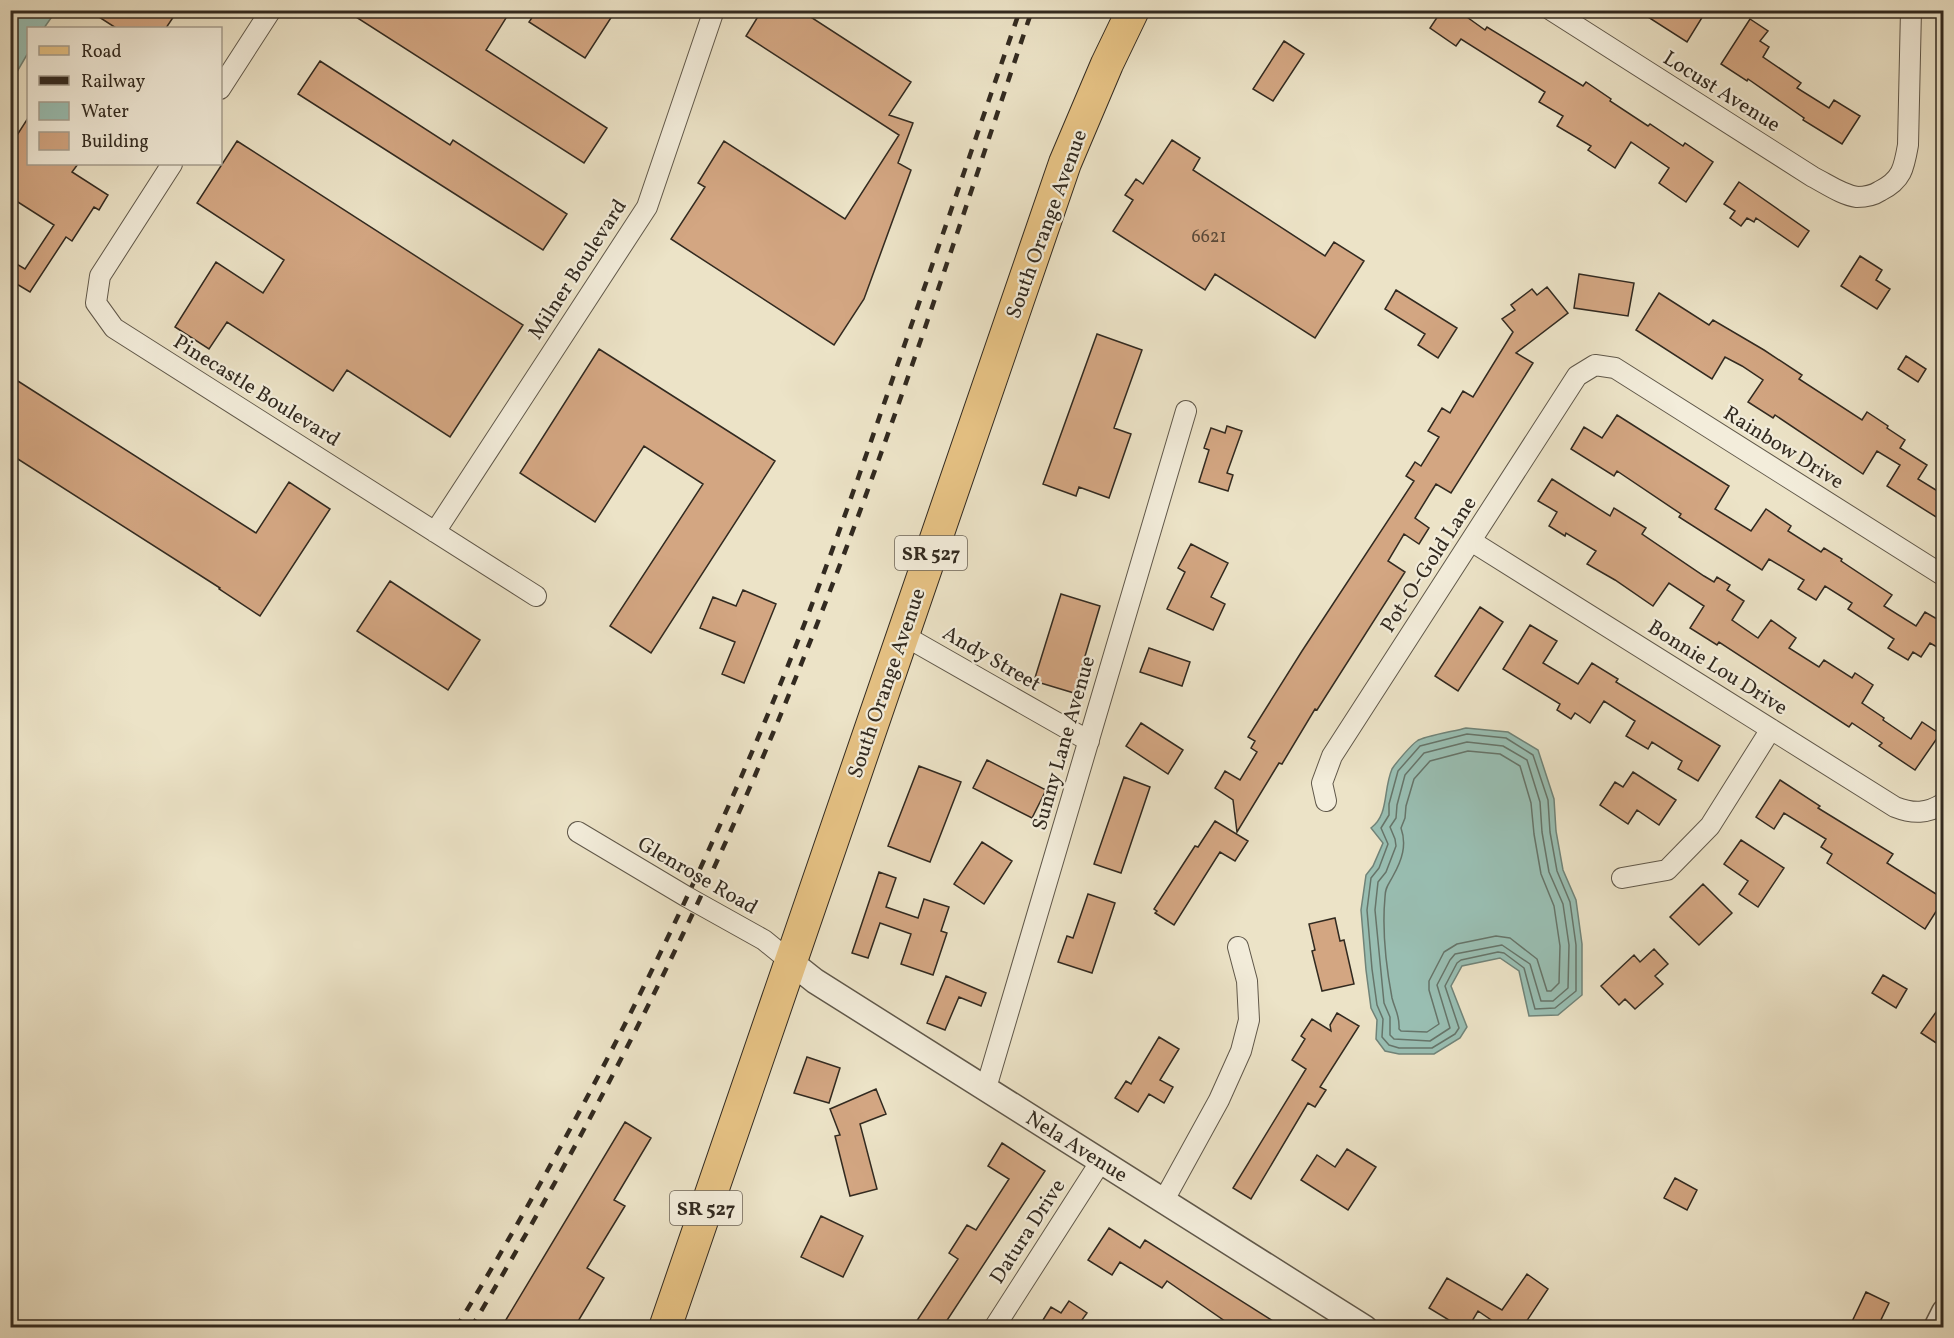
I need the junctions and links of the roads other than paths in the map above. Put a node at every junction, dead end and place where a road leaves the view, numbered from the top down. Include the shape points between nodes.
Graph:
1 (271, 10) edge
2 (714, 10) edge
3 (1133, 10) edge
4 (1551, 10) edge
5 (1911, 10) edge
6 (222, 86) edge
7 (171, 165) edge
8 (1595, 365) joint
9 (1186, 411) dead end
10 (435, 532) junction
11 (1471, 541) junction
12 (1944, 576) edge
13 (536, 596) dead end
14 (903, 635) junction
15 (1771, 729) junction
16 (1089, 741) junction
17 (1326, 801) dead end
18 (1944, 803) edge
19 (578, 832) dead end
20 (1622, 878) dead end
21 (1238, 946) dead end
22 (791, 962) junction
23 (986, 1088) junction
24 (1101, 1161) junction
25 (1164, 1200) junction
26 (1944, 1312) edge
27 (665, 1328) edge
28 (994, 1328) edge
29 (1365, 1328) edge
30 (1936, 1328) edge

1 - 6 street
2 - 10 street, Milner Boulevard via 647,207
3 - 14 main road, South Orange Avenue / SR 527 via 1065,163
4 - 5 street, Locust Avenue via 1814,177 1858,197 1874,194 1897,180 1905,166
7 - 10 street, Pinecastle Boulevard via 100,276 96,303 114,328
8 - 11 street, Pot-O-Gold Lane via 1577,376
8 - 12 street, Rainbow Drive via 1615,369
9 - 16 street, Sunny Lane Avenue
10 - 13 street, Pinecastle Boulevard
11 - 15 street, Bonnie Lou Drive
11 - 17 street, Pot-O-Gold Lane via 1332,756 1322,783
14 - 16 street, Andy Street
14 - 22 main road, South Orange Avenue / SR 527
15 - 18 street, Bonnie Lou Drive via 1895,807 1921,813
15 - 20 street via 1710,826 1666,870
16 - 23 street, Sunny Lane Avenue
19 - 22 street, Glenrose Road via 764,940
21 - 25 street via 1248,981 1249,1020 1241,1051
22 - 23 street, Nela Avenue
22 - 27 main road, South Orange Avenue / SR 527
23 - 24 street, Nela Avenue
24 - 25 street, Nela Avenue
24 - 28 street, Datura Drive
25 - 29 street, Nela Avenue
26 - 30 street

